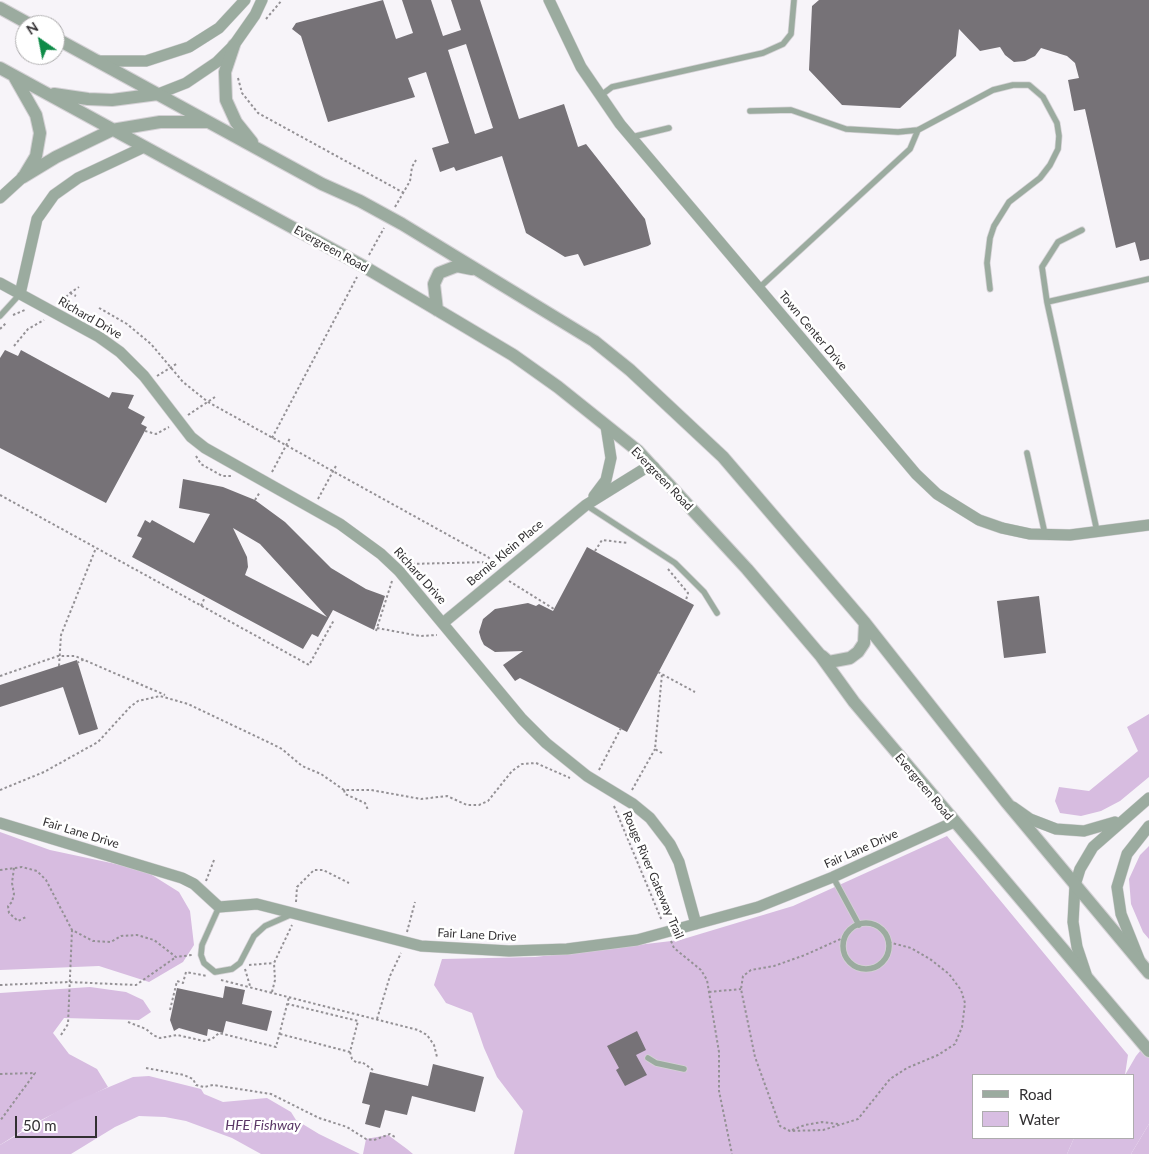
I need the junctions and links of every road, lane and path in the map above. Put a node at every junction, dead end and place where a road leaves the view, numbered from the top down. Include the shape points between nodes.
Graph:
1 (245, 0) edge
2 (262, 0) edge
3 (282, 0) edge
4 (549, 0) edge
5 (794, 0) edge
6 (0, 8) edge
7 (15, 16) edge
8 (260, 25) dead end
9 (65, 43) edge
10 (234, 45) junction
11 (99, 61) junction
12 (0, 68) edge
13 (237, 74) dead end
14 (13, 76) junction
15 (42, 91) junction
16 (158, 94) junction
17 (600, 96) junction
18 (750, 111) dead end
19 (208, 122) junction
20 (669, 128) dead end
21 (112, 130) junction
22 (918, 130) junction
23 (631, 138) junction
24 (142, 148) junction
25 (258, 149) junction
26 (416, 160) dead end
27 (23, 178) junction
28 (404, 193) junction
29 (0, 198) edge
30 (390, 217) junction
31 (1082, 230) dead end
32 (363, 266) junction
33 (479, 270) junction
34 (1149, 279) edge
35 (0, 283) edge
36 (78, 287) dead end
37 (759, 288) junction
38 (990, 289) dead end
39 (70, 292) junction
40 (20, 294) junction
41 (76, 296) dead end
42 (1047, 302) junction
43 (58, 306) dead end
44 (99, 308) dead end
45 (27, 309) dead end
46 (437, 310) junction
47 (14, 315) dead end
48 (43, 315) dead end
49 (0, 316) edge
50 (7, 322) dead end
51 (0, 329) edge
52 (14, 346) dead end
53 (178, 363) dead end
54 (172, 367) junction
55 (155, 377) dead end
56 (215, 397) dead end
57 (208, 402) junction
58 (184, 417) dead end
59 (606, 426) junction
60 (174, 430) dead end
61 (145, 431) dead end
62 (272, 438) junction
63 (290, 438) dead end
64 (286, 446) junction
65 (194, 453) dead end
66 (1027, 453) dead end
67 (337, 464) dead end
68 (654, 467) junction
69 (332, 472) junction
70 (236, 475) dead end
71 (269, 476) dead end
72 (261, 490) dead end
73 (0, 495) edge
74 (255, 500) dead end
75 (317, 501) dead end
76 (586, 505) junction
77 (1149, 525) edge
78 (1096, 531) junction
79 (1045, 534) junction
80 (640, 540) junction
81 (96, 548) junction
82 (595, 551) dead end
83 (665, 556) junction
84 (493, 562) junction
85 (406, 564) dead end
86 (497, 567) dead end
87 (394, 577) dead end
88 (507, 580) dead end
89 (205, 596) dead end
90 (686, 600) dead end
91 (201, 606) junction
92 (554, 609) dead end
93 (717, 613) dead end
94 (334, 620) dead end
95 (865, 623) junction
96 (442, 628) junction
97 (820, 655) junction
98 (58, 656) junction
99 (84, 659) junction
100 (77, 663) dead end
101 (59, 666) dead end
102 (658, 672) dead end
103 (662, 674) junction
104 (0, 676) edge
105 (695, 692) dead end
106 (167, 696) junction
107 (620, 728) dead end
108 (655, 749) junction
109 (662, 753) dead end
110 (572, 779) dead end
111 (593, 780) junction
112 (0, 790) edge
113 (344, 790) junction
114 (631, 792) dead end
115 (1149, 798) edge
116 (1008, 803) junction
117 (612, 804) dead end
118 (368, 810) dead end
119 (1123, 818) junction
120 (954, 822) junction
121 (0, 823) edge
122 (1149, 826) edge
123 (214, 860) dead end
124 (14, 868) junction
125 (0, 870) edge
126 (833, 877) junction
127 (349, 883) dead end
128 (204, 885) dead end
129 (1075, 885) junction
130 (415, 902) dead end
131 (219, 907) junction
132 (295, 913) junction
133 (26, 917) dead end
134 (696, 924) junction
135 (859, 924) junction
136 (72, 930) junction
137 (667, 932) junction
138 (406, 934) dead end
139 (845, 937) junction
140 (888, 942) junction
141 (202, 948) junction
142 (403, 950) dead end
143 (176, 957) junction
144 (274, 963) junction
145 (1145, 969) edge
146 (1089, 980) junction
147 (69, 982) junction
148 (0, 985) edge
149 (250, 986) junction
150 (741, 989) junction
151 (272, 992) junction
152 (710, 992) junction
153 (290, 996) junction
154 (288, 1004) junction
155 (328, 1006) junction
156 (170, 1010) dead end
157 (326, 1013) junction
158 (377, 1018) junction
159 (128, 1022) dead end
160 (280, 1034) junction
161 (61, 1035) dead end
162 (1149, 1051) edge
163 (350, 1052) junction
164 (437, 1057) dead end
165 (648, 1058) dead end
166 (146, 1068) dead end
167 (684, 1069) dead end
168 (373, 1070) dead end
169 (0, 1074) edge
170 (0, 1121) edge
171 (840, 1125) junction
172 (790, 1131) junction
173 (396, 1136) dead end
174 (732, 1154) edge

1 - 11 street via 219,28 189,47 146,61
2 - 10 street
3 - 8 path
4 - 17 street, Town Center Drive via 570,47
5 - 17 lane via 791,34 783,44 763,53 612,87
6 - 7 street
9 - 11 street
10 - 16 street via 198,76
10 - 25 street via 225,72 226,100 236,122
11 - 16 street
12 - 14 street, Evergreen Road
13 - 28 path via 242,93 258,113
14 - 15 street, Evergreen Road
14 - 27 street via 36,115 40,133 36,156
15 - 16 street via 112,100
15 - 21 street, Evergreen Road
16 - 19 street
17 - 23 street, Town Center Drive
18 - 22 lane via 792,110 846,129
19 - 21 street via 160,122
19 - 25 street
20 - 23 lane
21 - 24 street, Evergreen Road
21 - 27 street via 56,157
22 - 37 lane via 910,149
22 - 38 lane via 993,90 1013,85 1029,85 1050,107 1057,123 1058,149 1040,178 1009,202 994,226 987,263
23 - 37 street, Town Center Drive
24 - 32 street, Evergreen Road
24 - 40 street via 78,178 54,195 37,219
25 - 30 street
26 - 28 path
27 - 29 street
28 - 30 path
30 - 32 path
30 - 33 street
31 - 42 lane via 1058,242 1042,267
32 - 46 street, Evergreen Road
32 - 62 path
33 - 46 street via 457,266 439,273 434,284
33 - 95 street via 594,341 645,383 723,457
34 - 42 lane
35 - 40 street, Richard Drive
36 - 39 path
37 - 79 street, Town Center Drive via 916,474 937,494 993,526
39 - 41 path
39 - 43 path
40 - 49 lane
40 - 96 street, Richard Drive via 120,352 144,376 191,437 205,448 367,542 399,571
42 - 78 lane
44 - 54 path via 136,332
45 - 47 path
46 - 59 street, Evergreen Road via 513,355
48 - 52 path via 50,319 35,323
50 - 51 path
53 - 54 path
54 - 55 path
54 - 57 path via 194,393
56 - 57 path
57 - 58 path
57 - 62 path
59 - 68 street, Evergreen Road
59 - 76 street, Bernie Klein Place via 610,458 606,480
60 - 61 path via 171,426 156,434
62 - 64 path
63 - 64 path
64 - 69 path
64 - 71 path
65 - 70 path via 201,464 222,476
66 - 79 lane
67 - 69 path
68 - 76 street, Bernie Klein Place via 644,469
68 - 97 street, Evergreen Road via 748,569
69 - 75 path
69 - 84 path
72 - 74 path
73 - 81 path
76 - 80 lane
76 - 96 street, Bernie Klein Place
77 - 78 street, Town Center Drive
78 - 79 street, Town Center Drive
80 - 82 path via 622,544 602,540
80 - 83 lane
81 - 91 path
81 - 98 path via 61,635
83 - 90 path via 665,565 688,593
83 - 93 lane via 691,577
84 - 85 path
84 - 86 path
87 - 96 path via 377,629 420,636
88 - 92 path
89 - 91 path
91 - 94 path via 309,665
95 - 97 street via 864,642 850,658 830,662
95 - 116 street
96 - 111 street, Richard Drive via 522,718 559,755
97 - 120 street, Evergreen Road via 854,702
98 - 99 path
98 - 101 path
98 - 104 path
99 - 100 path
99 - 106 path
102 - 103 path
103 - 105 path
103 - 108 path
106 - 112 path via 138,701 98,742 44,772
106 - 113 path via 282,749 302,766
107 - 111 path
108 - 109 path
108 - 114 path
110 - 113 path via 536,763 522,764 512,771 488,801 479,805 467,805 447,796 421,798 371,790
111 - 134 street, Richard Drive via 633,804 658,827 679,862
113 - 118 path via 345,794 365,803
115 - 119 street
116 - 119 street via 1030,819 1063,830 1097,829
116 - 129 street
117 - 137 path, Rouge River Gateway Trail
119 - 129 street via 1093,847 1080,868
120 - 126 street, Fair Lane Drive
120 - 146 street, Evergreen Road
121 - 131 street, Fair Lane Drive via 182,878 194,884
122 - 145 street via 1127,854 1117,887 1121,914
123 - 128 path
124 - 125 path
124 - 133 path via 14,894 8,906 9,913 18,921
124 - 136 path via 37,871 46,880
126 - 134 street, Fair Lane Drive via 758,907
126 - 135 lane
127 - 132 path via 324,870 314,870 298,886
129 - 145 street
129 - 146 street via 1074,935
130 - 138 path
131 - 132 street, Fair Lane Drive via 257,904
131 - 141 lane
132 - 137 street, Fair Lane Drive via 421,946 476,950 567,949 637,940
132 - 141 lane via 259,931 240,963 232,970 215,972 208,968
132 - 144 path
134 - 137 street, Fair Lane Drive
135 - 139 lane
135 - 140 lane via 874,925 886,934
136 - 143 path via 93,941 111,942 121,936 138,935 154,940
136 - 147 path
137 - 152 path, Rouge River Gateway Trail via 674,948 701,970
139 - 140 lane via 847,959 860,968 882,963 889,949
139 - 150 path via 774,966 751,970 743,976
140 - 171 path via 910,948 949,974 961,990 965,1003 962,1027 956,1044 890,1079 858,1118
141 - 143 path via 191,956
142 - 158 path via 390,976
143 - 147 path via 136,985
144 - 149 path via 244,964
144 - 151 path
146 - 162 street, Evergreen Road
147 - 148 path
147 - 161 path via 68,1024
149 - 151 path
149 - 156 path via 186,972 183,983 177,981
150 - 152 path
150 - 172 path via 755,1057 772,1108 780,1126
151 - 153 path
152 - 174 path, Rouge River Gateway Trail via 719,1052 719,1092
153 - 154 path
153 - 155 path
154 - 157 path
154 - 160 path
155 - 157 path
155 - 158 path
157 - 163 path via 358,1021
158 - 164 path via 427,1035
159 - 160 path via 160,1038 177,1035 204,1041 218,1033 276,1047
160 - 163 path
163 - 168 path via 356,1063 362,1062
165 - 167 lane
166 - 173 path via 184,1074 196,1085 204,1087 212,1085 271,1094 319,1118 347,1127 366,1139 374,1140 390,1134
169 - 170 path via 36,1073
171 - 172 path via 823,1130
171 - 172 path via 805,1124

